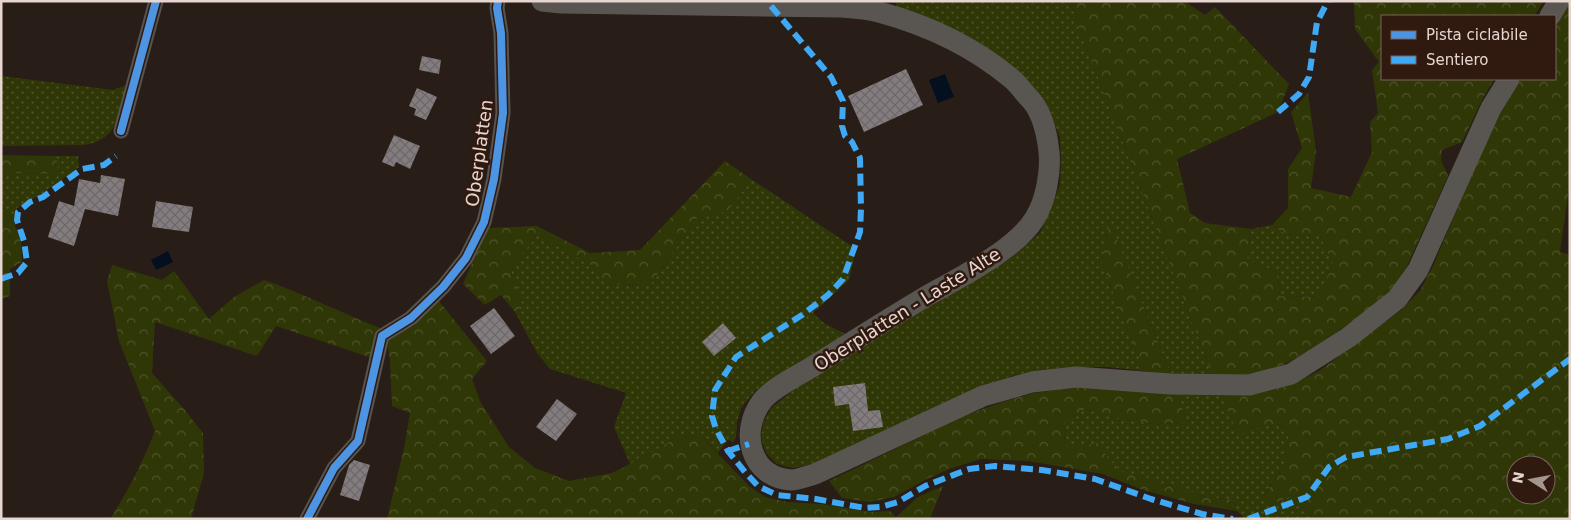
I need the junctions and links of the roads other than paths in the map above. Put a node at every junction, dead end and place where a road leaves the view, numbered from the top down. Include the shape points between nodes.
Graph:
1 (156, 1) edge
2 (498, 1) edge
3 (542, 1) edge
4 (1559, 1) edge
5 (1551, 15) edge
6 (1509, 80) edge
7 (121, 131) dead end
8 (307, 519) edge

1 - 7 street
2 - 8 street, Oberplatten via 503,113 484,222 466,258 443,287 411,318 382,336 358,441 334,468
3 - 6 main road, Oberplatten - Laste Alte via 561,4 840,7 877,12 913,22 963,45 1013,79 1035,105 1047,130 1050,160 1047,189 1035,218 1015,242 763,400 749,429 750,444 758,463 774,476 793,480 814,474 983,396 1032,382 1076,377 1170,384 1248,385 1291,374 1349,337 1397,298 1418,270 1490,108
4 - 5 main road

